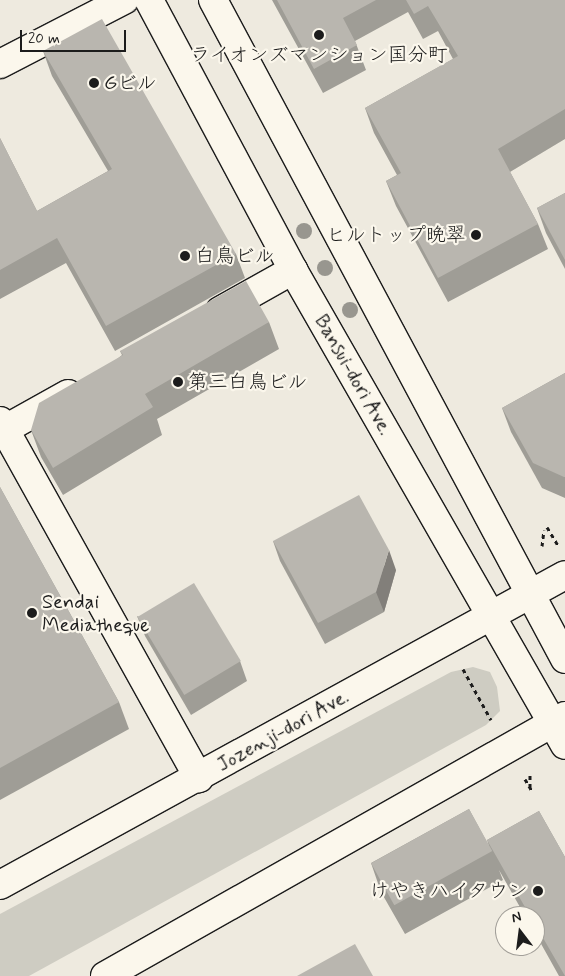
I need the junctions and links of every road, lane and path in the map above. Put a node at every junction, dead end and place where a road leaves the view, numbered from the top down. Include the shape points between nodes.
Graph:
1 (124, 0) edge
2 (149, 0) edge
3 (213, 0) edge
4 (0, 64) edge
5 (293, 270) junction
6 (197, 323) edge
7 (92, 381) edge
8 (2, 427) edge
9 (542, 550) dead end
10 (563, 564) edge
11 (528, 595) junction
12 (491, 616) junction
13 (565, 659) edge
14 (463, 669) dead end
15 (491, 720) dead end
16 (561, 728) edge
17 (530, 771) dead end
18 (199, 778) junction
19 (524, 779) dead end
20 (0, 885) edge
21 (112, 974) edge

1 - 4 street
2 - 5 street, Bansui-dori Ave.
3 - 11 street
5 - 6 street
5 - 12 street, Bansui-dori Ave.
7 - 8 street
8 - 18 street
9 - 10 path via 546,528
10 - 11 street, Jozenji-dori Ave.
11 - 12 street, Jozenji-dori Ave.
11 - 13 street
12 - 16 street, Bansui-dori Ave.
12 - 18 street, Jozenji-dori Ave.
14 - 15 path
16 - 21 street
17 - 19 path via 531,789
18 - 20 street, Jozenji-dori Ave.

